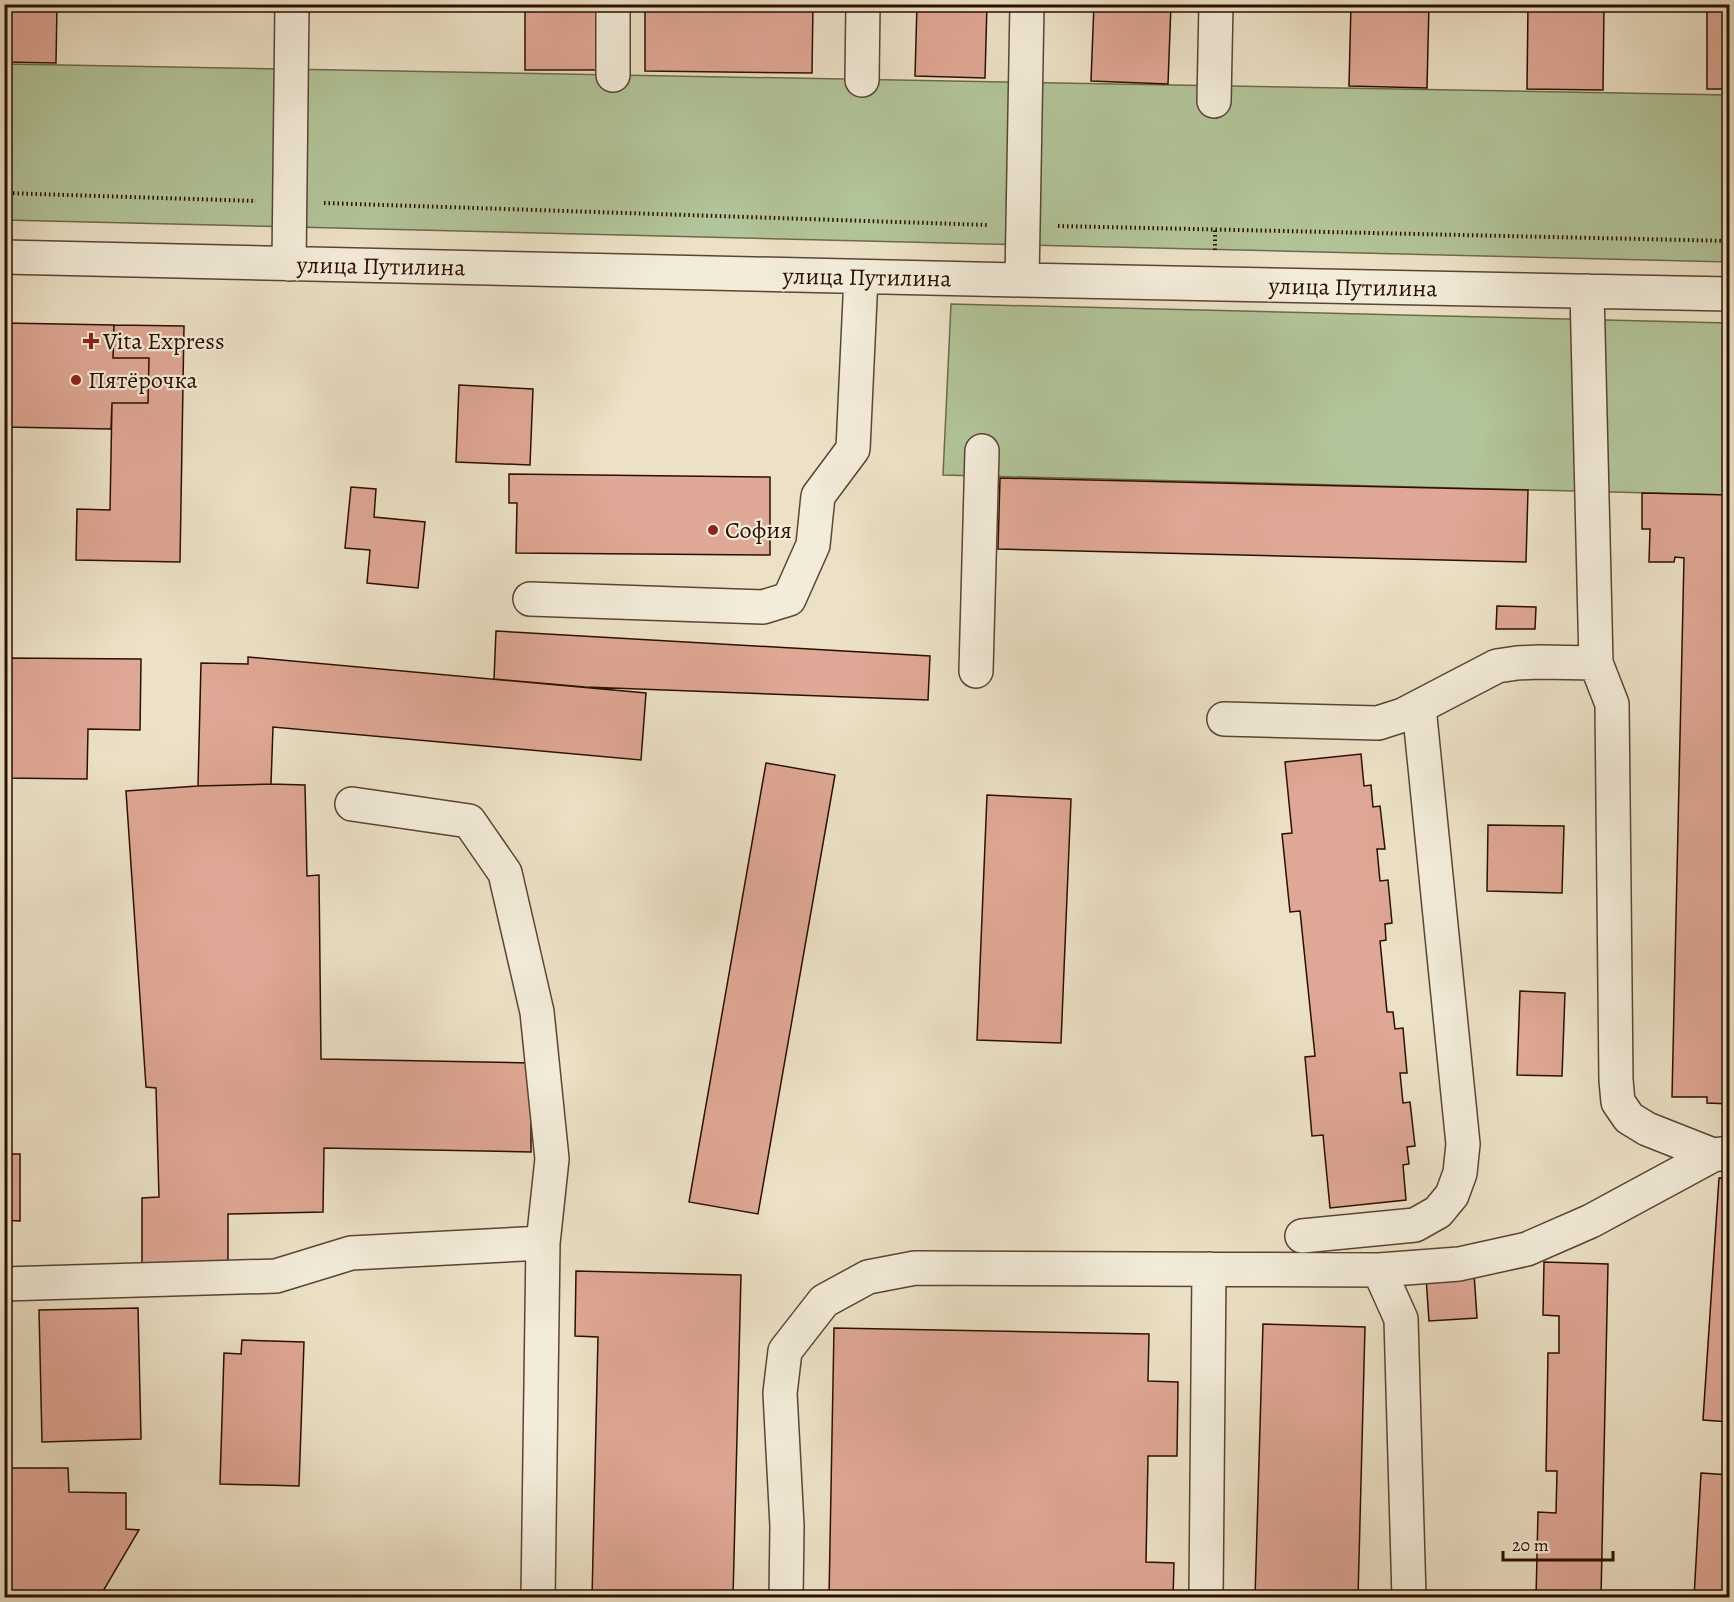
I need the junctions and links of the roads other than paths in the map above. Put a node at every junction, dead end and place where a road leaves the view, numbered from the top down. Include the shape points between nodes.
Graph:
1 (292, 4) edge
2 (613, 4) edge
3 (863, 4) edge
4 (1027, 4) edge
5 (1216, 4) edge
6 (613, 75) dead end
7 (862, 80) dead end
8 (1214, 101) dead end
9 (4, 257) edge
10 (288, 264) junction
11 (861, 277) junction
12 (1022, 280) junction
13 (1587, 291) junction
14 (1730, 294) edge
15 (982, 451) dead end
16 (530, 599) dead end
17 (1596, 663) junction
18 (976, 671) dead end
19 (1419, 707) junction
20 (1224, 720) dead end
21 (352, 804) dead end
22 (1721, 1154) edge
23 (1302, 1236) dead end
24 (543, 1243) junction
25 (1209, 1269) junction
26 (1379, 1270) junction
27 (4, 1284) edge
28 (538, 1598) edge
29 (786, 1598) edge
30 (1206, 1598) edge
31 (1409, 1598) edge

1 - 10 street
2 - 6 street
3 - 7 street
4 - 12 street
5 - 8 street
9 - 10 street, улица Путилина
10 - 11 street, улица Путилина
11 - 12 street, улица Путилина
11 - 16 street via 853,449 818,496 813,545 789,599 763,607
12 - 13 street, улица Путилина
13 - 14 street, улица Путилина
13 - 17 street
15 - 18 street
17 - 19 street via 1497,666
17 - 22 street via 1612,704 1618,1102 1629,1118 1647,1128
19 - 20 street via 1390,720 1365,724
19 - 23 street via 1463,1144 1460,1173 1452,1195 1438,1212 1416,1225
21 - 24 street via 469,821 505,873 538,1023 552,1159
22 - 26 street via 1527,1249 1459,1264
24 - 27 street via 351,1252 276,1276
24 - 28 street
25 - 26 street
25 - 29 street via 915,1268 867,1277 824,1301 785,1351 780,1393 787,1526
25 - 30 street
26 - 31 street via 1401,1319

